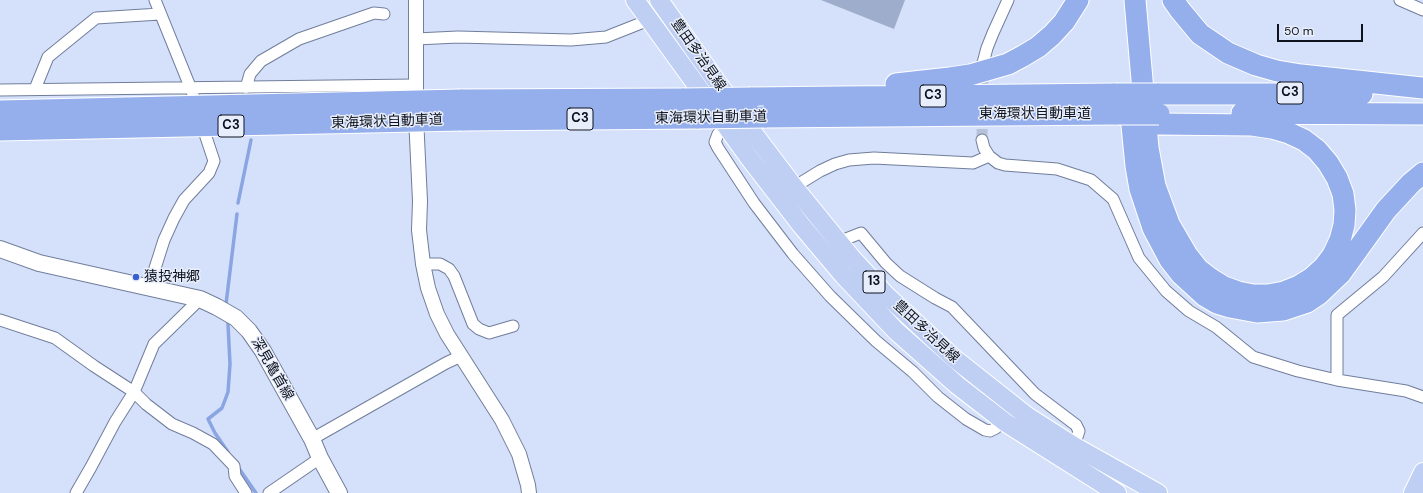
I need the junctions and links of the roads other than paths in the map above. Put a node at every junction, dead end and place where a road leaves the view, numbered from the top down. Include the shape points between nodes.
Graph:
1 (155, 0) edge
2 (416, 0) edge
3 (635, 0) edge
4 (659, 0) edge
5 (1008, 0) edge
6 (1078, 0) edge
7 (1120, 0) edge
8 (1135, 0) edge
9 (1174, 0) edge
10 (1400, 0) edge
11 (1423, 10) edge
12 (160, 14) junction
13 (384, 14) dead end
14 (649, 20) junction
15 (416, 39) junction
16 (984, 63) tunnel mouth
17 (416, 85) junction
18 (191, 87) junction
19 (246, 88) junction
20 (1423, 88) edge
21 (35, 89) junction
22 (0, 90) edge
23 (1423, 94) edge
24 (749, 95) junction
25 (461, 110) junction
26 (1158, 110) junction
27 (0, 111) edge
28 (1117, 111) junction
29 (1423, 114) edge
30 (728, 128) junction
31 (0, 130) edge
32 (982, 140) tunnel mouth
33 (989, 156) junction
34 (1423, 173) edge
35 (794, 187) junction
36 (1423, 233) edge
37 (838, 242) junction
38 (0, 249) edge
39 (423, 264) junction
40 (149, 287) junction
41 (200, 299) junction
42 (0, 320) edge
43 (512, 326) dead end
44 (461, 356) junction
45 (1337, 380) junction
46 (134, 392) junction
47 (1423, 397) edge
48 (1003, 420) junction
49 (312, 439) junction
50 (1074, 446) junction
51 (320, 458) junction
52 (1423, 472) edge
53 (76, 493) edge
54 (246, 493) edge
55 (269, 493) edge
56 (339, 493) edge
57 (529, 493) edge
58 (1117, 493) edge
59 (1158, 493) edge
60 (1413, 493) edge

1 - 12 street
2 - 15 street
3 - 14 main road, 豊田多治見線 / 13
4 - 35 main road, 豊田多治見線 / 13
5 - 16 street via 991,38
6 - 24 highway via 1064,22 1038,47 1008,64 990,70 923,82
7 - 34 highway via 1133,143 1140,189 1153,228 1170,260 1205,296 1217,303 1257,312 1283,310 1307,302 1340,274 1386,210
8 - 26 highway via 1148,148 1154,180 1169,224 1187,256 1211,280 1224,287 1253,295 1284,292 1312,278 1324,267 1340,240 1345,210 1337,178 1317,150 1304,140 1272,128
9 - 20 highway via 1190,23 1205,37 1228,53 1256,65 1301,75
10 - 11 street
12 - 18 street
12 - 21 street via 96,18 48,57
13 - 19 street via 374,13 299,39 261,61 250,74
14 - 15 street via 606,37 571,40 458,37
14 - 30 main road, 豊田多治見線 / 13
15 - 17 street
17 - 19 street
17 - 39 street via 419,230
18 - 19 street
18 - 21 street
18 - 40 street via 214,162 209,173 184,200 174,218
21 - 22 street
23 - 26 highway, 東海環状自動車道 / C3
24 - 25 highway, 東海環状自動車道 / C3, bridge
24 - 28 highway, 東海環状自動車道 / C3
25 - 27 highway, 東海環状自動車道 / C3, bridge
25 - 28 highway, 東海環状自動車道 / C3, bridge via 698,118
25 - 31 highway, 東海環状自動車道 / C3, bridge
26 - 28 highway, 東海環状自動車道 / C3, bridge
26 - 29 highway, 東海環状自動車道 / C3
30 - 48 main road, 豊田多治見線 / 13 via 796,219 857,290 926,359
30 - 48 street via 718,134 715,142 718,148 754,203 793,254 830,296 876,341 961,416 990,431
32 - 33 street
33 - 35 street via 973,163 874,158 849,160 820,171
33 - 45 street via 1005,165 1057,169 1091,180 1113,199 1144,264 1166,292 1188,311 1216,327 1253,357
35 - 37 main road, 豊田多治見線 / 13
36 - 45 street via 1383,277 1337,314
37 - 50 main road, 豊田多治見線 / 13 via 886,295 954,359 1027,416
37 - 50 street via 861,233 900,276 952,307 1035,394 1076,424 1079,431
38 - 40 main road, 深見亀首線 via 40,263
39 - 43 street via 440,264 449,269 473,324 480,329 489,333
39 - 44 street via 437,314
40 - 41 main road, 深見亀首線
41 - 46 street via 154,344
41 - 49 main road, 深見亀首線 via 236,318 249,331 263,351
42 - 46 street via 55,338
44 - 49 street
44 - 57 street via 502,420 519,454
45 - 47 street via 1406,391
46 - 53 street
46 - 54 street via 172,424 213,444 234,466 235,476
48 - 58 main road, 豊田多治見線 / 13
49 - 51 main road, 深見亀首線
50 - 59 main road, 豊田多治見線 / 13
51 - 55 street
51 - 56 main road, 深見亀首線
52 - 60 main road

